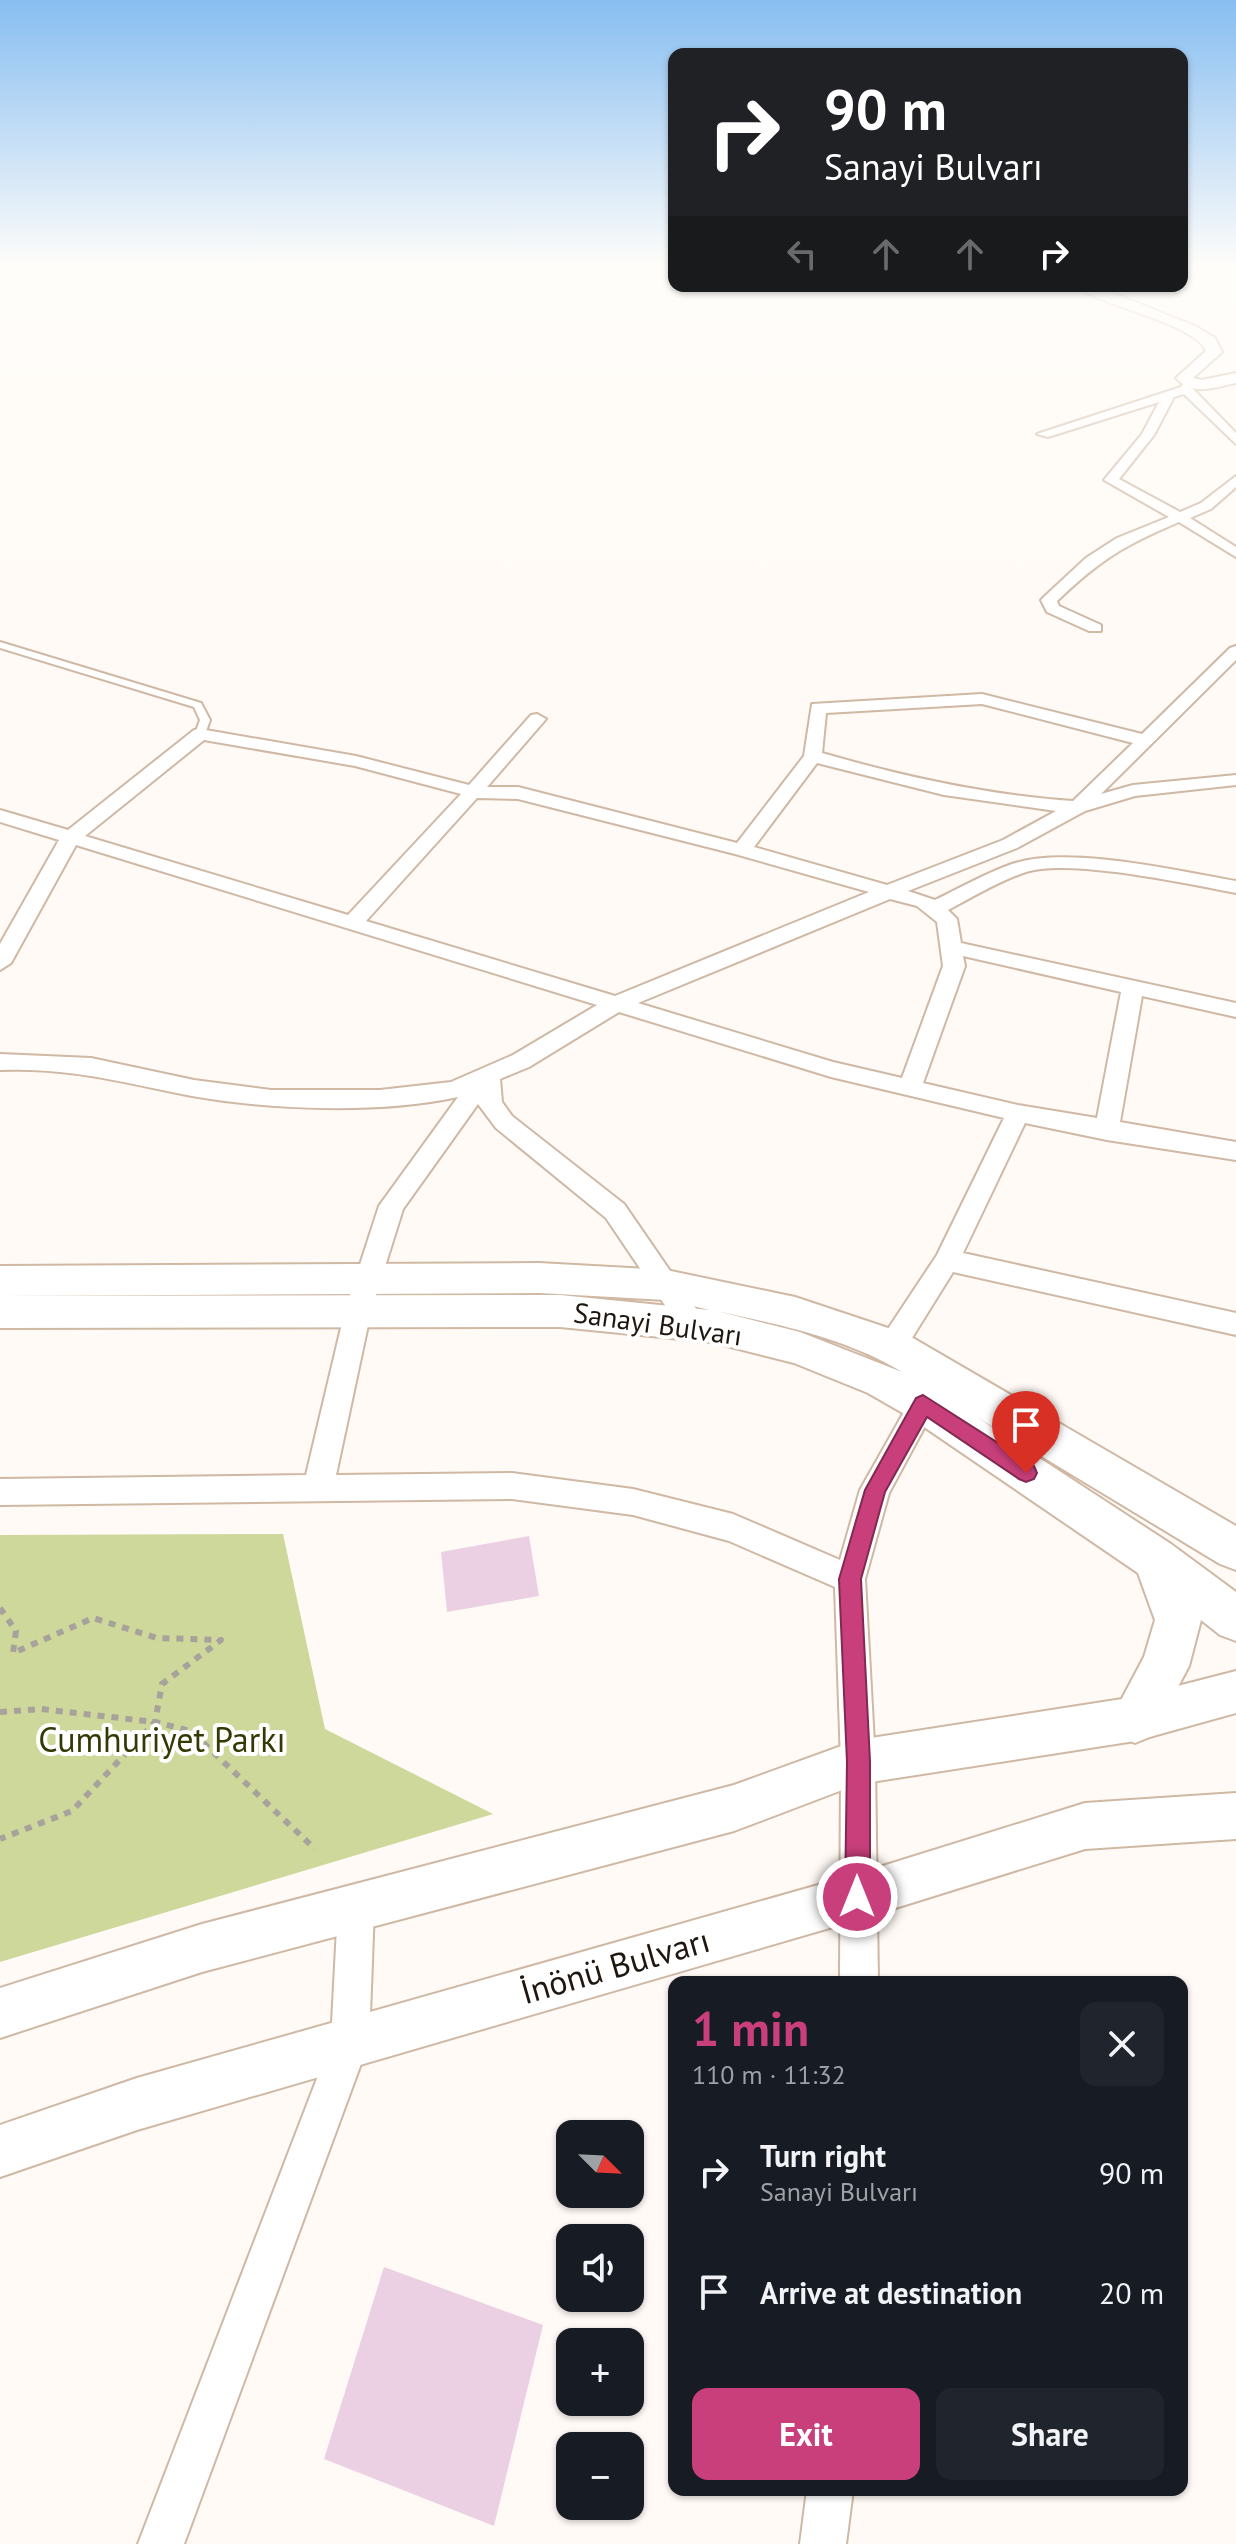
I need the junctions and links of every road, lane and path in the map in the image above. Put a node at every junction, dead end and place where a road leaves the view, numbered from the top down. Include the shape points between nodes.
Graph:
1 (1212, 384) edge
2 (1187, 386) junction
3 (1169, 395) junction
4 (1043, 434) dead end
5 (1236, 440) edge
6 (1236, 480) edge
7 (1180, 517) junction
8 (1236, 553) edge
9 (1095, 628) dead end
10 (0, 645) edge
11 (1236, 651) edge
12 (537, 719) dead end
13 (200, 734) junction
14 (1148, 741) junction
15 (813, 756) junction
16 (1236, 780) edge
17 (474, 792) junction
18 (1078, 807) junction
19 (0, 816) edge
20 (70, 838) junction
21 (742, 850) junction
22 (1236, 887) edge
23 (895, 891) junction
24 (933, 909) junction
25 (352, 923) junction
26 (8, 932) edge
27 (951, 947) junction
28 (0, 963) edge
29 (1133, 986) junction
30 (616, 1004) junction
31 (1236, 1010) edge
32 (0, 1062) edge
33 (488, 1075) junction
34 (910, 1088) junction
35 (1018, 1113) junction
36 (1107, 1131) junction
37 (1236, 1151) edge
38 (947, 1260) junction
39 (0, 1281) edge
40 (666, 1285) junction
41 (364, 1295) junction
42 (0, 1312) edge
43 (692, 1324) junction
44 (1236, 1324) edge
45 (892, 1346) junction
46 (923, 1404) junction
47 (318, 1489) junction
48 (0, 1492) edge
49 (1236, 1550) edge
50 (1155, 1559) junction
51 (850, 1579) junction
52 (0, 1608) edge
53 (1236, 1619) edge
54 (1236, 1692) edge
55 (0, 1712) edge
56 (1135, 1719) junction
57 (155, 1722) junction
58 (858, 1762) junction
59 (1236, 1816) edge
60 (0, 1839) edge
61 (315, 1849) dead end
62 (857, 1897) junction
63 (356, 1908) junction
64 (859, 1976) edge
65 (0, 2013) edge
66 (350, 2042) junction
67 (0, 2151) edge
68 (829, 2496) edge
69 (161, 2544) edge
70 (823, 2544) edge

1 - 2 street
2 - 3 street
2 - 5 street
3 - 4 street
3 - 7 street via 1148,435 1111,480
6 - 7 street via 1206,506
7 - 8 street
7 - 9 street via 1122,541 1049,600 1052,609
10 - 13 lane via 198,705 205,720
11 - 14 street
12 - 17 street
13 - 17 street via 356,761
13 - 20 street
14 - 15 street via 982,699 818,708
14 - 18 street
15 - 18 street via 885,777 1026,805
15 - 21 street
16 - 18 street via 1133,791
17 - 21 street via 518,793
17 - 25 street
18 - 23 street via 1010,844
19 - 20 street
20 - 25 street
20 - 26 street
21 - 23 street
22 - 24 street via 1057,862 1018,868
23 - 24 street
23 - 30 street
24 - 27 street via 947,919
25 - 30 street
26 - 28 street
27 - 29 street
27 - 34 street via 954,966
29 - 31 street
29 - 36 street
30 - 33 street
30 - 34 street
32 - 33 street via 91,1066 271,1098 380,1098 455,1090
33 - 40 street via 490,1104 504,1122 615,1211
33 - 41 street via 391,1206
34 - 35 street
35 - 36 street
35 - 38 street
36 - 37 street
38 - 44 street
38 - 45 street
39 - 41 main road, Sanayi Bulvarı
40 - 41 main road, Sanayi Bulvarı via 539,1278
40 - 43 street
40 - 45 main road, Sanayi Bulvarı via 795,1313
41 - 42 main road, Sanayi Bulvarı
41 - 43 main road, Sanayi Bulvarı
41 - 47 street
43 - 46 main road, Sanayi Bulvarı via 800,1348
45 - 49 main road, Sanayi Bulvarı
46 - 50 main road, Sanayi Bulvarı
46 - 51 street via 875,1490
47 - 48 street
47 - 51 street via 512,1486 633,1502 733,1528
50 - 53 main road, Sanayi Bulvarı
50 - 56 main road via 1178,1620 1165,1666
51 - 58 street
52 - 57 path via 16,1631 13,1653 93,1618 157,1638 221,1640 162,1684
54 - 56 street
55 - 57 path via 41,1709
56 - 58 street
57 - 60 path via 72,1811
57 - 61 path via 191,1731
58 - 62 street
58 - 63 street via 734,1808
59 - 62 street, İnönü Bulvarı via 1085,1826
62 - 64 street
62 - 66 street, İnönü Bulvarı
63 - 65 street via 202,1948
63 - 66 street
66 - 67 street, İnönü Bulvarı via 137,2104
66 - 69 street
68 - 70 street

